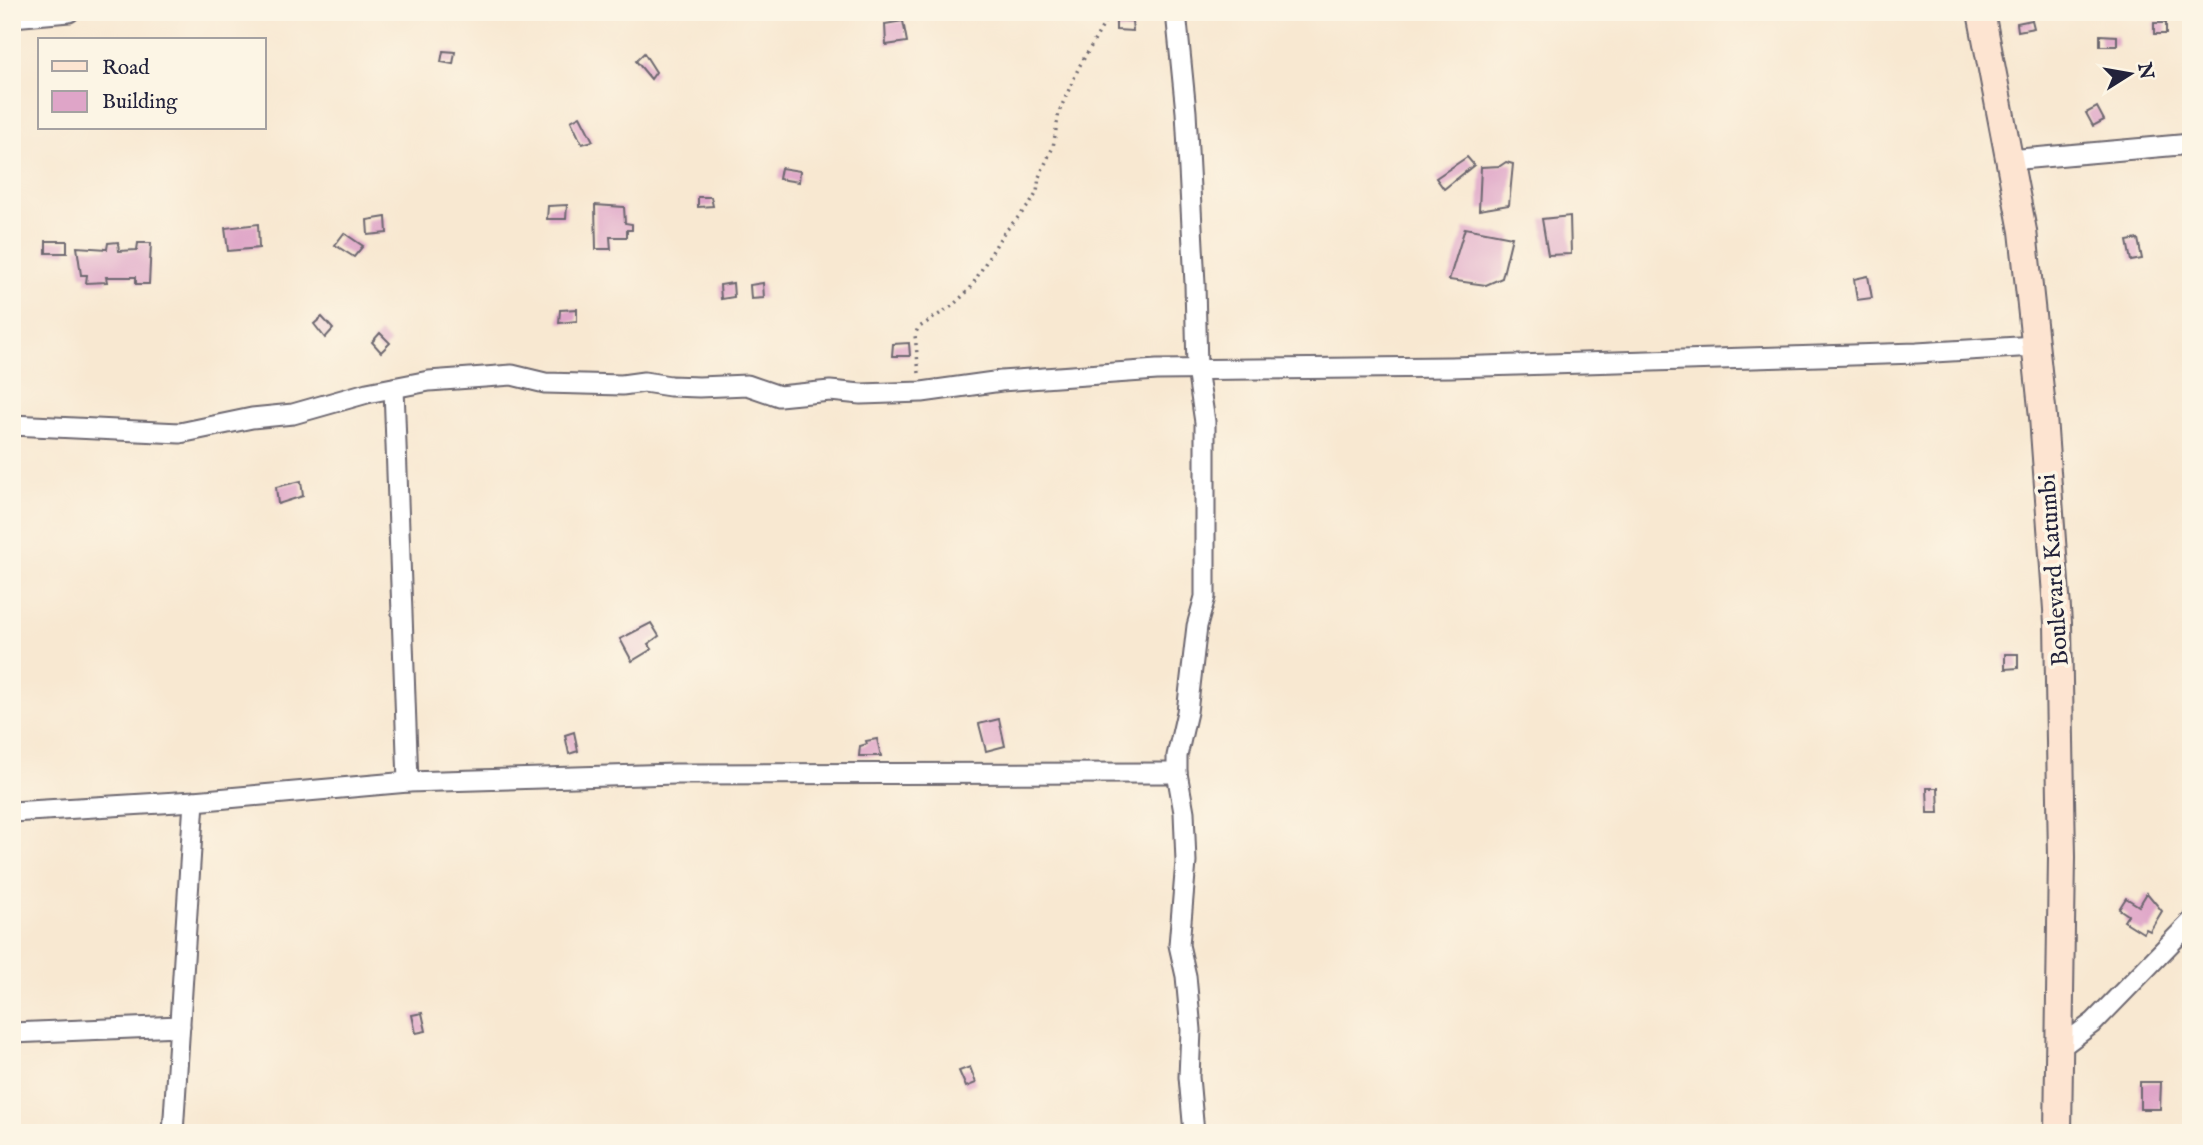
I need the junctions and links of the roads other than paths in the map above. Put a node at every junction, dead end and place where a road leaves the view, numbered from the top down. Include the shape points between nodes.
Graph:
1 (69, 12) edge
2 (1176, 12) edge
3 (1981, 12) edge
4 (12, 16) edge
5 (2191, 144) edge
6 (2009, 160) junction
7 (2035, 346) junction
8 (1196, 369) junction
9 (394, 388) junction
10 (12, 425) edge
11 (1177, 773) junction
12 (408, 782) junction
13 (194, 801) junction
14 (12, 811) edge
15 (2191, 922) edge
16 (180, 1026) junction
17 (12, 1033) edge
18 (2058, 1049) junction
19 (173, 1133) edge
20 (1194, 1133) edge
21 (2058, 1133) edge

1 - 4 street
2 - 8 street via 1186,112
3 - 6 street, Boulevard Katumbi
5 - 6 street
6 - 7 street, Boulevard Katumbi via 2023,231
7 - 8 street via 1478,366
7 - 18 street, Boulevard Katumbi via 2058,623 2063,857
8 - 9 street via 1002,381 922,392 830,391 779,396 747,385 545,383 512,375
8 - 11 street via 1205,422 1205,597
9 - 10 street via 293,414 180,433
9 - 12 street
11 - 12 street via 675,774
11 - 20 street via 1186,862 1179,945 1191,1030
12 - 13 street
13 - 14 street
13 - 16 street
15 - 18 street via 2094,1022
16 - 17 street
16 - 19 street
18 - 21 street, Boulevard Katumbi

